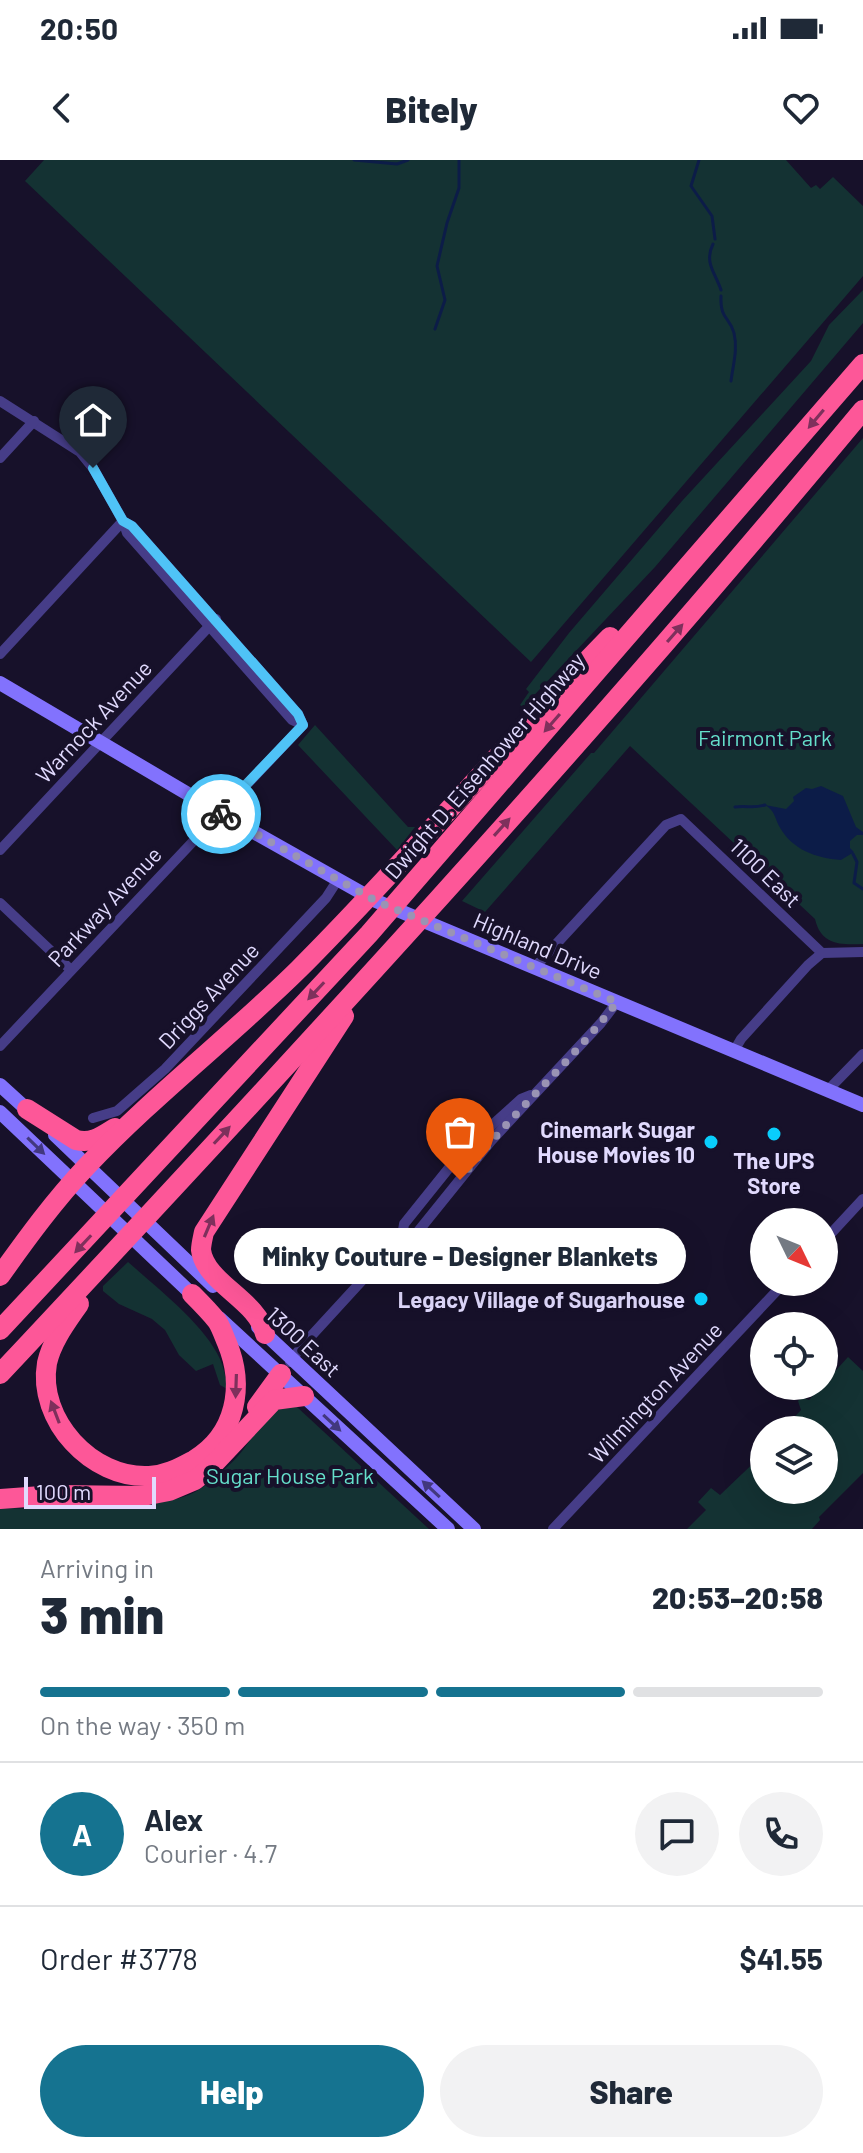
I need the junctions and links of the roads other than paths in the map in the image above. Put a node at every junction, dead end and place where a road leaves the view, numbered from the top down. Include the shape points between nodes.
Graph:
1 (863, 364) edge
2 (0, 401) edge
3 (863, 410) edge
4 (34, 421) junction
5 (0, 458) edge
6 (769, 475) junction
7 (123, 521) junction
8 (213, 622) junction
9 (0, 654) edge
10 (0, 683) edge
11 (100, 743) junction
12 (219, 813) junction
13 (0, 850) edge
14 (337, 881) junction
15 (0, 903) edge
16 (863, 952) edge
17 (822, 953) junction
18 (379, 965) junction
19 (535, 967) junction
20 (71, 970) junction
21 (617, 1002) junction
22 (0, 1046) edge
23 (734, 1051) junction
24 (863, 1054) edge
25 (0, 1085) edge
26 (828, 1090) junction
27 (531, 1095) junction
28 (863, 1105) edge
29 (27, 1109) junction
30 (0, 1112) edge
31 (93, 1118) dead end
32 (130, 1123) junction
33 (94, 1172) junction
34 (79, 1188) junction
35 (863, 1199) edge
36 (838, 1226) edge
37 (402, 1237) junction
38 (112, 1254) junction
39 (0, 1276) edge
40 (192, 1294) junction
41 (772, 1296) edge
42 (0, 1330) edge
43 (265, 1334) junction
44 (286, 1367) junction
45 (0, 1374) edge
46 (304, 1396) junction
47 (225, 1453) junction
48 (0, 1499) edge
49 (448, 1529) edge
50 (474, 1529) edge
51 (553, 1529) edge

1 -> 6 highway, Dwight D. Eisenhower Highway
2 - 4 street
18 -> 3 highway via 735,565
4 - 5 street
4 - 7 street via 84,456
6 - 32 highway via 532,716 345,923
6 -> 42 highway, Dwight D. Eisenhower Highway via 369,934
7 - 8 street
7 - 9 street
8 - 11 street, Warnock Avenue
8 - 12 street, Parkway Avenue via 303,725
10 - 11 main road, Highland Drive
11 - 12 main road, Highland Drive
11 - 13 street, Warnock Avenue
12 - 14 main road, Highland Drive
12 - 20 street, Parkway Avenue
14 - 19 main road, Highland Drive
14 - 31 street, Driggs Avenue via 165,1069 117,1111
15 - 20 street
16 - 17 street
17 - 19 street, 1100 East via 681,819 666,825
17 - 23 street
38 -> 18 highway
43 -> 18 highway via 262,1320 204,1258 204,1232
19 - 21 main road, Highland Drive
20 - 22 street, Parkway Avenue
21 - 23 main road, Highland Drive
21 - 27 street
23 - 26 main road, Highland Drive
24 - 26 street
25 - 29 main road, 1300 East
26 - 28 main road, Highland Drive
27 - 37 street via 416,1234
27 - 37 street via 454,1161 404,1224
29 - 32 highway via 84,1142
29 - 33 main road, 1300 East
30 -> 34 main road, 1300 East
32 - 33 highway
33 - 34 highway
33 - 43 main road, 1300 East
34 - 39 highway via 38,1222
34 - 40 main road, 1300 East
35 - 36 street
37 - 44 street
40 -> 38 highway via 218,1322 236,1370 228,1427 208,1452 173,1472 147,1476 116,1471 67,1439 48,1393 47,1365 56,1338
38 - 45 highway
40 - 44 main road, 1300 East
41 - 51 street, Wilmington Avenue
43 - 44 main road, 1300 East
44 - 46 main road, 1300 East
44 - 47 highway
50 -> 44 main road, 1300 East
46 - 47 highway via 274,1400
46 -> 49 main road, 1300 East
47 - 48 highway via 195,1480 169,1491

